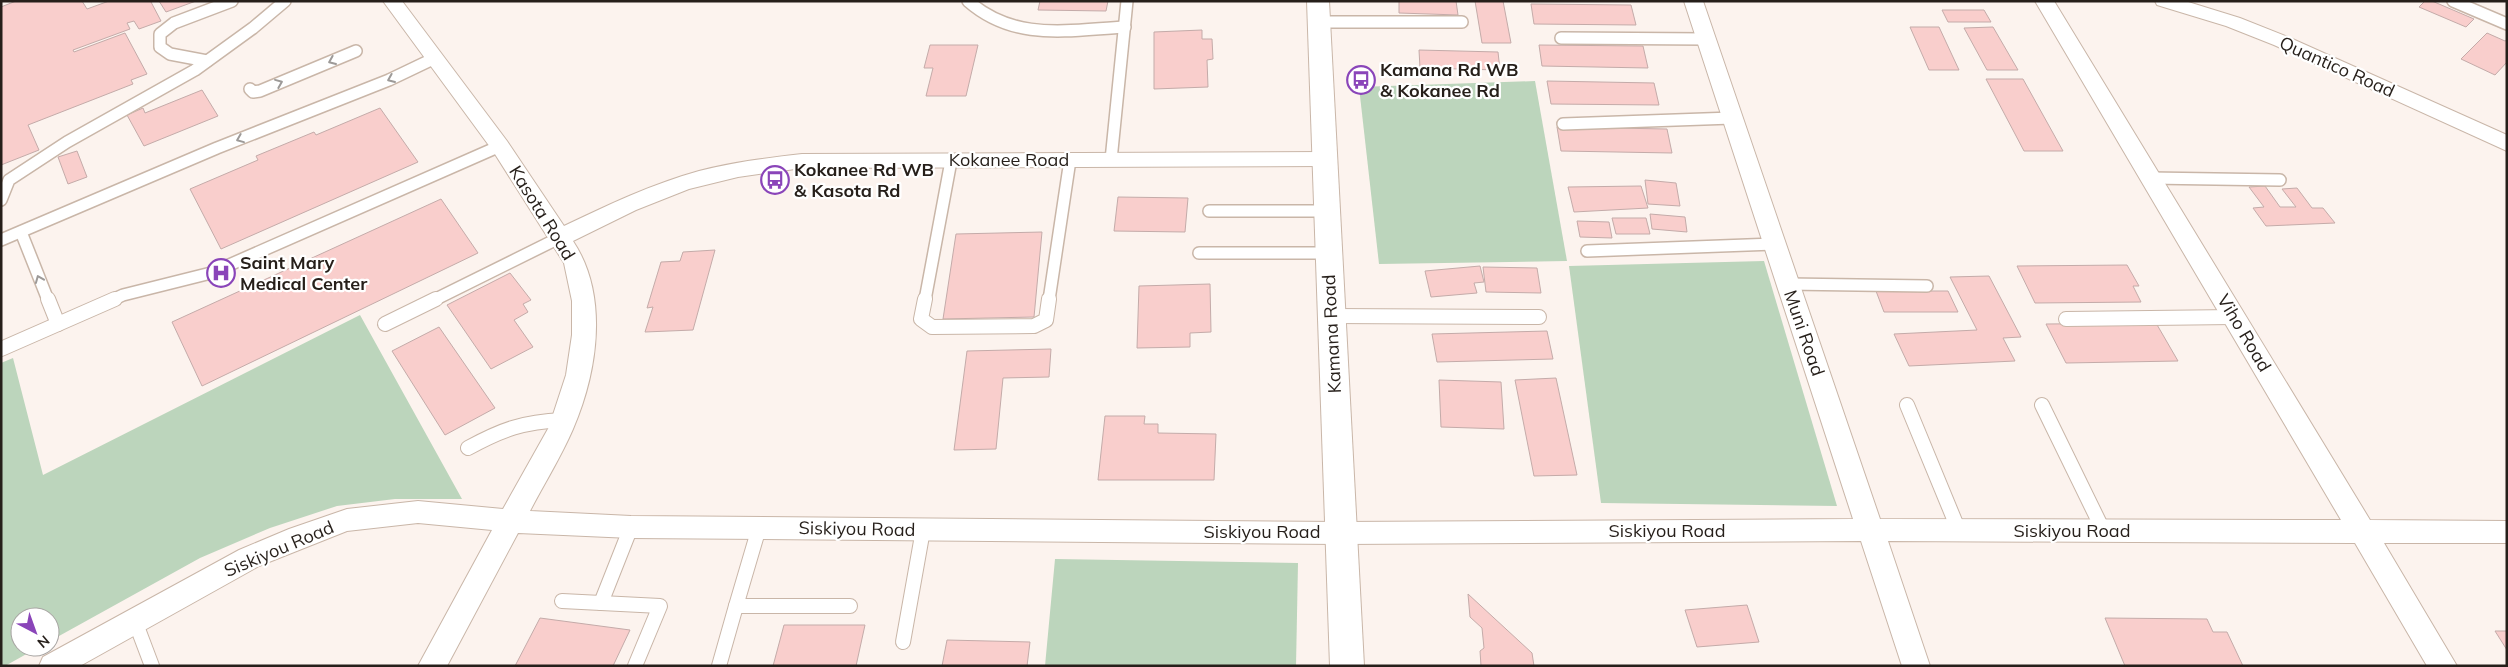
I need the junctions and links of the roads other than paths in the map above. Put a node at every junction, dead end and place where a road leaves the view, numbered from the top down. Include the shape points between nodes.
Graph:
1 (232, 1) edge
2 (285, 1) edge
3 (392, 1) edge
4 (1127, 1) edge
5 (1693, 1) edge
6 (2044, 1) edge
7 (2164, 1) edge
8 (2453, 1) edge
9 (969, 2) edge
10 (1319, 12) edge
11 (1462, 22) dead end
12 (2507, 24) edge
13 (1125, 27) junction
14 (1561, 38) dead end
15 (1706, 39) junction
16 (356, 51) dead end
17 (435, 58) junction
18 (207, 61) junction
19 (250, 89) dead end
20 (1732, 118) junction
21 (1564, 124) dead end
22 (2507, 144) edge
23 (500, 146) junction
24 (1324, 159) junction
25 (1070, 160) junction
26 (1111, 160) junction
27 (951, 161) junction
28 (2150, 178) junction
29 (2280, 180) dead end
30 (1, 200) edge
31 (1209, 211) dead end
32 (1326, 211) junction
33 (21, 232) junction
34 (559, 238) junction
35 (1, 240) edge
36 (1774, 244) junction
37 (1587, 251) dead end
38 (1199, 253) dead end
39 (1328, 253) junction
40 (1788, 284) junction
41 (1926, 286) dead end
42 (1331, 316) junction
43 (1540, 317) dead end
44 (2234, 317) junction
45 (2066, 319) dead end
46 (58, 324) junction
47 (385, 324) dead end
48 (1, 348) edge
49 (1907, 405) dead end
50 (2042, 405) dead end
51 (563, 420) junction
52 (468, 448) dead end
53 (511, 521) junction
54 (630, 526) junction
55 (759, 528) junction
56 (923, 530) junction
57 (1870, 530) junction
58 (1959, 531) junction
59 (2104, 532) junction
60 (2507, 532) edge
61 (1341, 533) junction
62 (2365, 533) junction
63 (562, 601) dead end
64 (601, 603) junction
65 (736, 606) junction
66 (850, 606) dead end
67 (135, 621) junction
68 (903, 642) dead end
69 (53, 666) edge
70 (152, 666) edge
71 (432, 666) edge
72 (635, 666) edge
73 (719, 666) edge
74 (1347, 666) edge
75 (1916, 666) edge
76 (2443, 666) edge

1 - 18 lane via 174,23 160,34 160,47 170,54
2 - 18 lane
3 - 17 street, Kasota Road
4 - 13 lane
5 - 15 street, Muni Road
6 - 28 street, Viho Road
7 - 22 street, Quantico Road via 2281,41
8 - 12 lane
9 - 13 lane via 983,14 1011,27 1044,30
10 - 11 lane
10 - 24 street, Kamana Road
13 - 26 lane
14 - 15 lane
15 - 20 street, Muni Road
16 - 19 lane via 260,91 252,92
17 - 23 street, Kasota Road
17 -> 33 lane
18 - 30 lane via 67,142 9,180
20 - 21 lane
20 - 36 street, Muni Road
23 - 34 street, Kasota Road
23 - 46 lane via 212,273 123,295
24 - 26 street, Kokanee Road
24 - 32 street, Kamana Road
25 - 26 street, Kokanee Road
25 - 27 street, Kokanee Road
25 - 27 lane via 1046,320 1034,326 932,327 921,319
27 - 34 street, Kokanee Road via 802,161 700,178 635,202
28 - 29 lane
28 - 44 street, Viho Road
31 - 32 lane
32 - 39 street, Kamana Road
33 - 35 lane
46 -> 33 lane
34 - 47 lane
34 - 51 street, Kasota Road via 575,262 584,300 584,335 578,375
36 - 37 lane
36 - 40 street, Muni Road
38 - 39 lane
39 - 42 street, Kamana Road
40 - 41 lane
40 - 57 street, Muni Road
42 - 43 lane
42 - 61 street, Kamana Road
44 - 45 lane
44 - 62 street, Viho Road
46 - 48 lane
49 - 58 lane
50 - 59 lane
51 - 52 lane via 528,422 497,432
51 - 53 street, Kasota Road
53 - 54 street, Siskiyou Road
53 - 67 street, Siskiyou Road via 418,512 347,520 249,558
53 - 71 street, Kasota Road
54 - 55 street, Siskiyou Road
54 - 64 lane
55 - 56 street, Siskiyou Road
55 - 65 lane
56 - 61 street, Siskiyou Road
56 - 68 lane
57 - 58 street, Siskiyou Road
57 - 61 street, Siskiyou Road
57 - 75 street, Muni Road
58 - 59 street, Siskiyou Road
59 - 62 street, Siskiyou Road
60 - 62 street, Siskiyou Road
61 - 74 street, Kamana Road
62 - 76 street, Viho Road
63 - 64 lane
64 - 72 lane via 660,606
65 - 66 lane
65 - 73 lane
67 - 69 street, Siskiyou Road
67 - 70 lane

